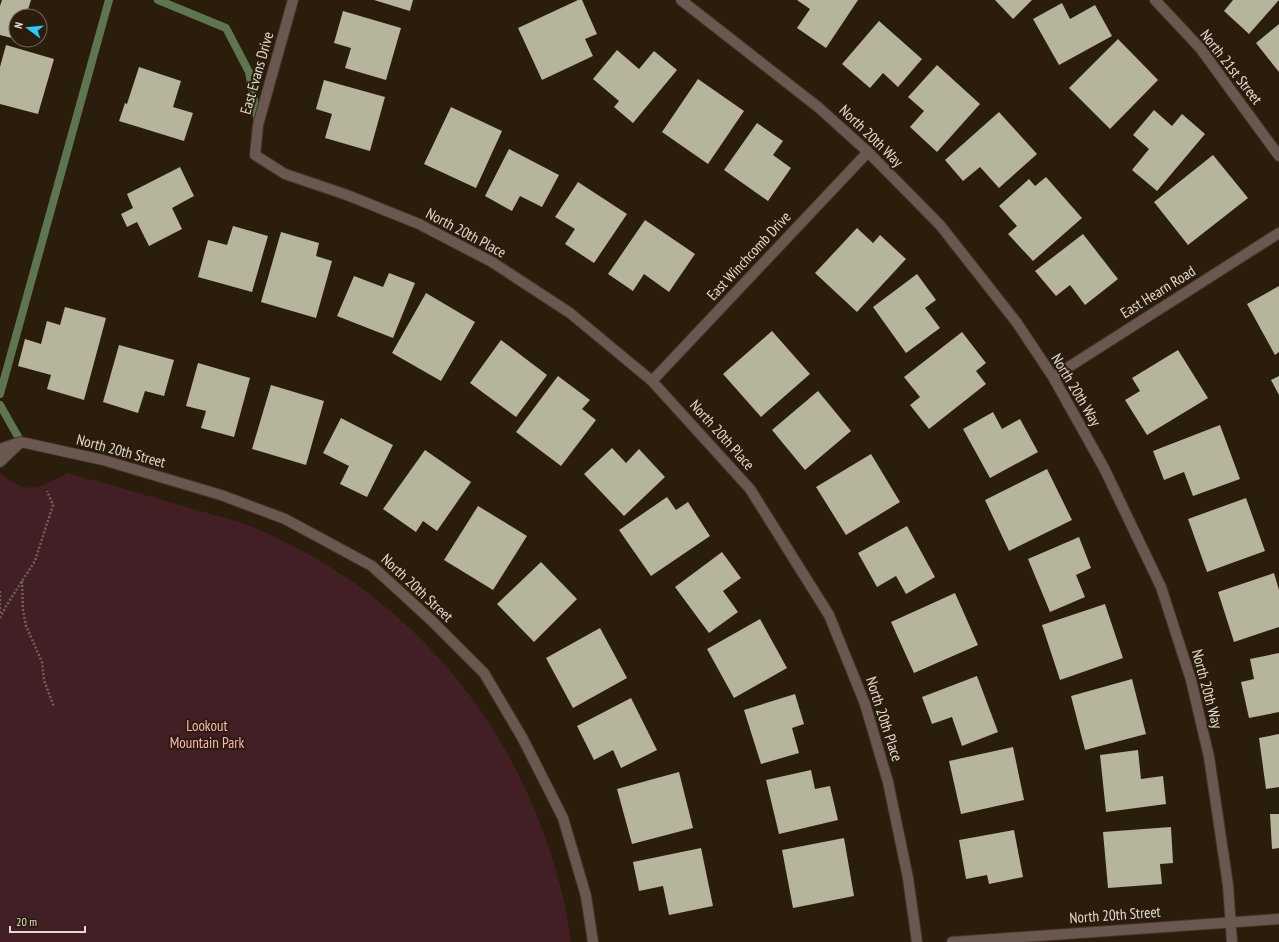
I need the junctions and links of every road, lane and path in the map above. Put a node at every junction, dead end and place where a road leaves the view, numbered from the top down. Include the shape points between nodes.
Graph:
1 (294, 0) edge
2 (681, 0) edge
3 (1155, 0) edge
4 (868, 152) junction
5 (255, 155) joint
6 (1279, 156) edge
7 (1279, 233) edge
8 (1052, 377) junction
9 (652, 381) junction
10 (21, 442) junction
11 (0, 449) edge
12 (0, 462) edge
13 (48, 490) dead end
14 (22, 581) junction
15 (0, 591) edge
16 (0, 618) edge
17 (54, 707) dead end
18 (1279, 919) edge
19 (1231, 921) junction
20 (593, 942) edge
21 (917, 942) edge
22 (952, 942) edge
23 (1232, 942) edge

1 - 5 street, East Evans Drive via 258,125
2 - 4 street, North 20th Way via 818,107
3 - 6 street, North 21st Street via 1200,48
4 - 8 street, North 20th Way via 940,225 1017,323
4 - 9 street, East Winchcomb Drive
5 - 9 street, North 20th Place via 285,174 419,224 492,262 570,313
7 - 8 street, East Hearn Road
8 - 19 street, North 20th Way via 1104,468 1161,587 1191,680 1209,757
9 - 21 street, North 20th Place via 750,489 829,615 865,704 888,782 908,878
10 - 11 street
10 - 12 street
10 - 20 street, North 20th Street via 103,460 228,498 285,519 372,566 484,673 523,739 563,818 586,896
13 - 14 path via 52,505 50,514 35,561
14 - 16 path
14 - 17 path via 26,626 42,662 44,680
15 - 16 path
18 - 19 street, North 20th Street
19 - 22 street, North 20th Street
19 - 23 street

